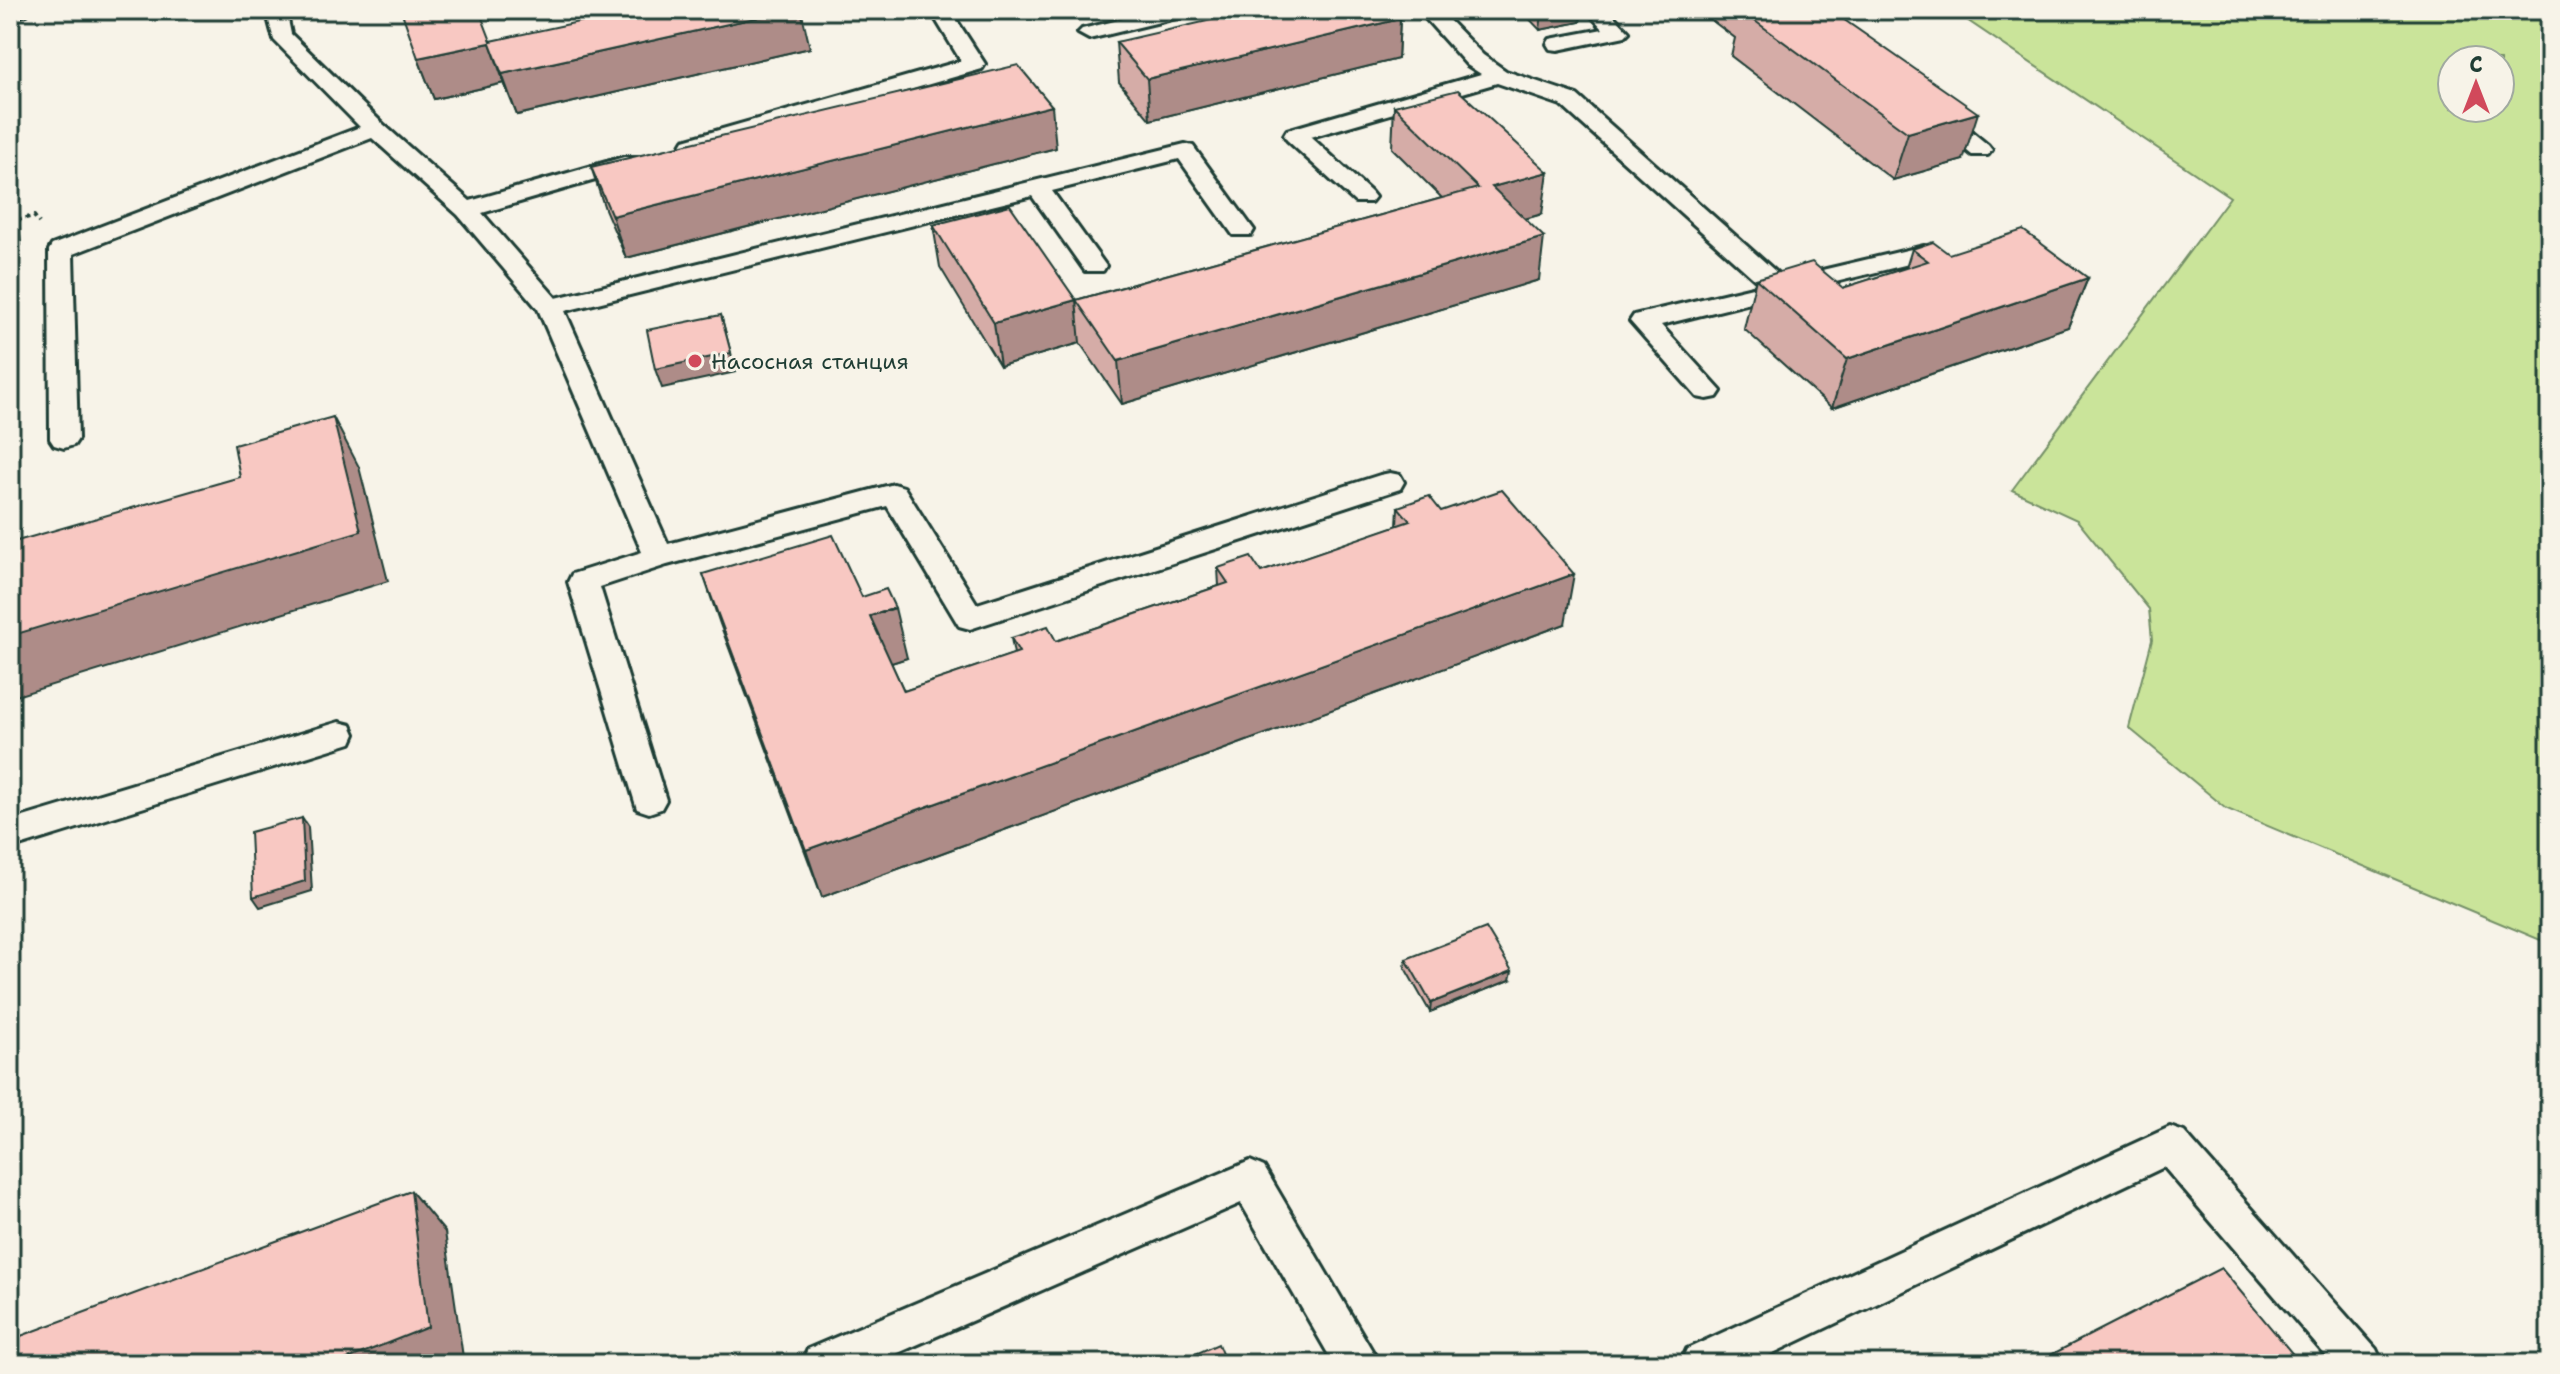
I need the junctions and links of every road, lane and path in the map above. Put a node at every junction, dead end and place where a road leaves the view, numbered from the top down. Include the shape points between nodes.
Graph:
1 (20, 10) edge
2 (276, 10) edge
3 (940, 10) edge
4 (1186, 10) edge
5 (1428, 10) edge
6 (1596, 10) edge
7 (10, 14) edge
8 (1089, 33) dead end
9 (1558, 44) dead end
10 (1498, 76) junction
11 (1920, 100) edge
12 (375, 129) junction
13 (1980, 150) dead end
14 (1038, 188) junction
15 (1363, 197) dead end
16 (466, 210) junction
17 (1242, 230) dead end
18 (1924, 253) edge
19 (1094, 266) dead end
20 (1778, 287) junction
21 (550, 307) junction
22 (1707, 391) dead end
23 (64, 439) dead end
24 (1390, 482) dead end
25 (659, 557) junction
26 (339, 734) dead end
27 (649, 800) dead end
28 (10, 835) edge
29 (823, 1364) edge
30 (1358, 1364) edge
31 (1702, 1364) edge
32 (2361, 1364) edge

1 - 7 lane
2 - 12 lane via 281,36
3 - 16 lane via 974,64
4 - 8 lane
5 - 10 lane via 1475,60
6 - 9 lane via 1618,32
10 - 15 lane via 1295,135
10 - 20 lane via 1569,100
11 - 13 lane
12 - 16 lane
12 - 23 lane via 61,250
14 - 17 lane via 1185,151
14 - 19 lane
14 - 21 lane
16 - 21 lane
18 - 20 lane
20 - 22 lane via 1643,321
21 - 25 lane
24 - 25 lane via 970,618 894,494
25 - 27 lane via 583,582
26 - 28 lane
29 - 30 lane via 1250,1180
31 - 32 lane via 2170,1145

